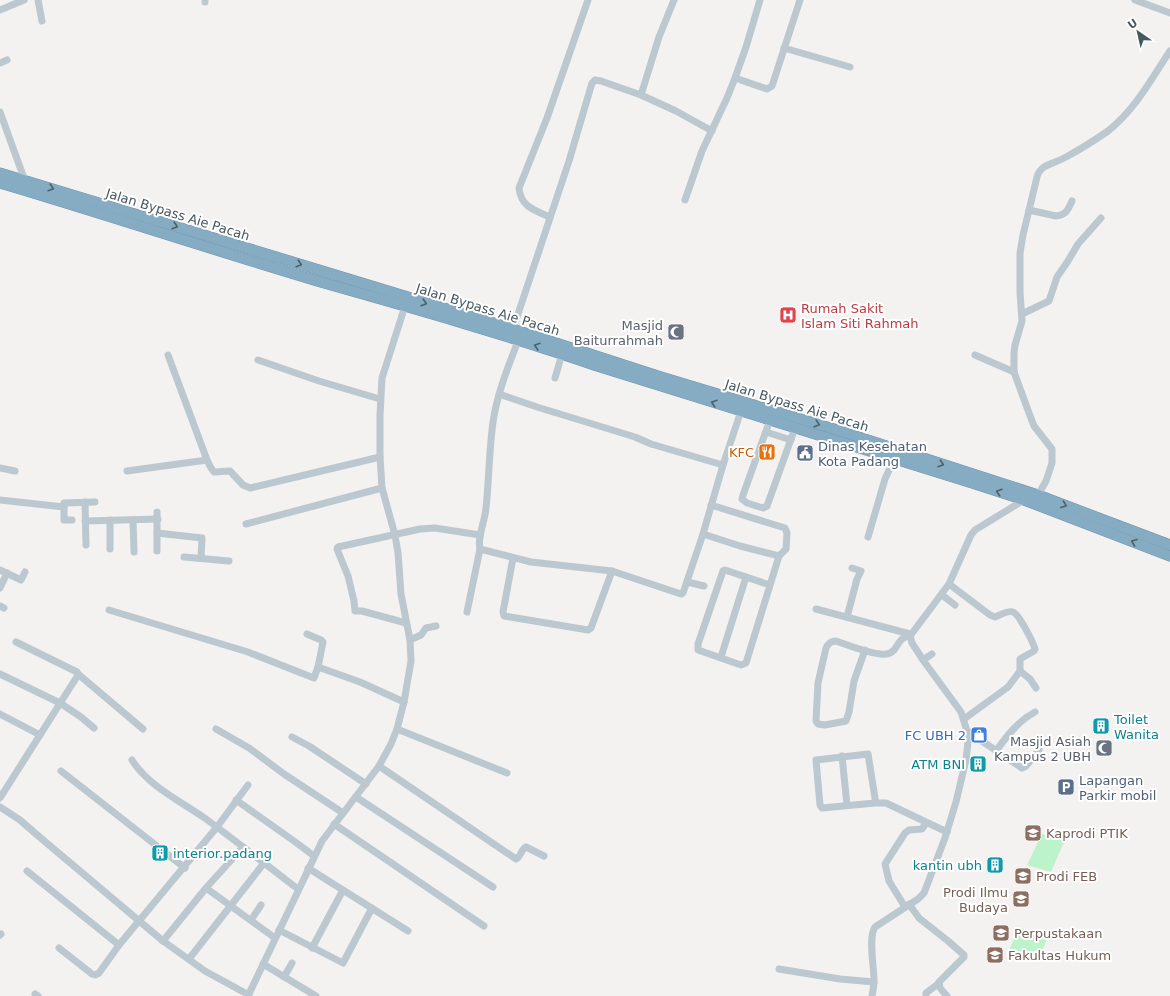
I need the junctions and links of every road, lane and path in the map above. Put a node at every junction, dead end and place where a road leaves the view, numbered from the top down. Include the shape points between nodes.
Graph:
1 (24, 0) edge
2 (38, 0) edge
3 (588, 0) edge
4 (674, 0) edge
5 (760, 0) edge
6 (800, 0) edge
7 (1135, 0) edge
8 (0, 10) edge
9 (1170, 13) edge
10 (42, 21) dead end
11 (784, 48) junction
12 (1170, 51) edge
13 (850, 67) dead end
14 (735, 78) junction
15 (641, 95) junction
16 (0, 112) edge
17 (712, 131) junction
18 (0, 173) edge
19 (25, 180) junction
20 (0, 183) edge
21 (685, 200) dead end
22 (1072, 201) dead end
23 (1029, 210) junction
24 (550, 217) junction
25 (1102, 218) dead end
26 (140, 221) junction
27 (405, 306) junction
28 (1022, 314) junction
29 (512, 329) junction
30 (518, 341) junction
31 (562, 354) junction
32 (168, 355) dead end
33 (975, 355) dead end
34 (589, 359) junction
35 (258, 360) dead end
36 (1014, 372) junction
37 (555, 378) dead end
38 (499, 394) junction
39 (380, 399) junction
40 (741, 411) junction
41 (770, 420) junction
42 (795, 428) junction
43 (766, 432) junction
44 (791, 440) junction
45 (380, 457) junction
46 (894, 459) junction
47 (207, 460) junction
48 (723, 464) junction
49 (0, 468) edge
50 (127, 471) dead end
51 (15, 472) dead end
52 (973, 479) junction
53 (382, 488) junction
54 (1038, 496) junction
55 (0, 500) edge
56 (1024, 500) junction
57 (85, 502) junction
58 (95, 502) dead end
59 (711, 505) junction
60 (64, 507) junction
61 (1084, 518) junction
62 (72, 520) dead end
63 (110, 520) junction
64 (133, 520) junction
65 (85, 521) junction
66 (246, 524) dead end
67 (158, 533) junction
68 (703, 534) junction
69 (395, 535) junction
70 (480, 536) junction
71 (868, 537) dead end
72 (86, 545) dead end
73 (1170, 545) edge
74 (110, 549) dead end
75 (480, 549) junction
76 (157, 551) dead end
77 (134, 552) dead end
78 (779, 556) junction
79 (1170, 556) edge
80 (184, 557) dead end
81 (201, 558) junction
82 (513, 558) junction
83 (229, 561) dead end
84 (852, 568) dead end
85 (612, 571) junction
86 (3, 572) edge
87 (25, 572) dead end
88 (746, 577) junction
89 (687, 582) junction
90 (770, 584) junction
91 (949, 584) junction
92 (704, 586) dead end
93 (0, 588) edge
94 (942, 595) junction
95 (955, 605) dead end
96 (816, 609) dead end
97 (109, 610) dead end
98 (467, 612) dead end
99 (846, 617) junction
100 (406, 623) junction
101 (436, 626) dead end
102 (307, 634) dead end
103 (910, 635) junction
104 (410, 640) junction
105 (16, 642) dead end
106 (865, 650) junction
107 (932, 654) dead end
108 (722, 658) junction
109 (923, 660) junction
110 (318, 667) junction
111 (1020, 671) junction
112 (0, 674) edge
113 (78, 674) junction
114 (1036, 688) dead end
115 (404, 702) junction
116 (60, 703) junction
117 (1035, 712) dead end
118 (0, 714) edge
119 (964, 719) junction
120 (94, 728) dead end
121 (143, 729) dead end
122 (216, 729) dead end
123 (397, 729) junction
124 (967, 731) junction
125 (40, 735) junction
126 (292, 737) dead end
127 (1039, 750) dead end
128 (996, 751) junction
129 (842, 756) junction
130 (132, 760) dead end
131 (379, 766) junction
132 (62, 771) dead end
133 (507, 773) dead end
134 (248, 784) dead end
135 (366, 784) junction
136 (0, 797) edge
137 (356, 797) junction
138 (236, 800) junction
139 (875, 803) junction
140 (847, 806) junction
141 (0, 807) edge
142 (343, 813) junction
143 (926, 823) junction
144 (334, 824) junction
145 (217, 828) junction
146 (947, 832) junction
147 (243, 847) junction
148 (314, 856) junction
149 (544, 856) dead end
150 (264, 863) junction
151 (184, 868) junction
152 (308, 868) junction
153 (27, 871) dead end
154 (493, 887) dead end
155 (206, 888) junction
156 (298, 889) junction
157 (343, 890) junction
158 (231, 905) junction
159 (261, 905) dead end
160 (907, 906) junction
161 (372, 908) junction
162 (251, 920) junction
163 (140, 921) junction
164 (484, 926) dead end
165 (279, 930) junction
166 (408, 931) dead end
167 (275, 938) junction
168 (164, 941) junction
169 (119, 945) junction
170 (59, 948) dead end
171 (312, 948) junction
172 (189, 960) junction
173 (292, 963) dead end
174 (263, 964) junction
175 (779, 969) dead end
176 (284, 977) junction
177 (874, 982) junction
178 (938, 984) junction
179 (249, 995) edge
180 (316, 996) edge
181 (872, 996) edge
182 (926, 996) edge
183 (947, 996) edge

1 - 8 street
2 - 10 street
3 - 24 street via 547,118 519,188 524,203 532,210
4 - 15 street via 659,37
5 - 14 street
6 - 11 street
7 - 9 street
11 - 13 street
11 - 14 street via 770,88
12 - 23 street via 1123,117 1088,144 1040,171
14 - 17 street
15 - 17 street
15 - 24 street via 601,81 593,81
16 - 19 street
17 - 21 street via 702,150
18 - 19 highway, Jalan Bypass Aie Pacah
19 -> 26 highway, Jalan Bypass Aie Pacah
20 - 26 highway
22 - 23 street via 1066,213 1060,216
23 - 28 street via 1020,253
24 - 29 street
25 - 28 street via 1078,244 1057,277 1049,302
26 - 27 highway via 324,283
26 -> 29 highway, Jalan Bypass Aie Pacah
27 - 30 highway
27 - 39 street via 382,378
28 - 36 street via 1015,345
29 - 34 highway, Jalan Bypass Aie Pacah
31 -> 30 highway
30 - 38 street
31 - 34 highway
31 - 37 street
32 - 47 street
33 - 36 street
40 -> 34 highway
34 -> 52 highway, Jalan Bypass Aie Pacah via 823,426
35 - 39 street
36 - 54 street via 1034,426 1052,449 1052,463
38 - 48 street via 651,444
38 - 70 street via 493,423 484,524
39 - 45 street
40 - 41 highway
40 - 48 street
41 - 42 highway
41 - 43 street
42 - 44 street
42 - 46 highway
43 - 44 street
43 - 44 street via 743,495 742,499 747,503 763,508 767,506
45 - 47 street via 250,488 243,485 230,471 214,472
45 - 53 street
46 - 52 highway
46 - 71 street via 885,479
47 - 50 street
48 - 59 street
49 - 51 street
52 - 54 highway, Jalan Bypass Aie Pacah
56 -> 52 highway
53 - 66 street
53 - 69 street
54 -> 61 highway, Jalan Bypass Aie Pacah
55 - 60 street
56 - 61 highway
56 - 91 street via 975,530
57 - 58 street
57 - 60 street via 64,503
57 - 65 street
59 - 68 street
59 - 78 street via 785,528 786,549
60 - 62 street via 64,520
61 - 73 highway, Jalan Bypass Aie Pacah
79 -> 61 highway
63 - 64 street
63 - 65 street
63 - 74 street
64 - 67 street via 157,515
64 - 77 street
65 - 72 street
67 - 76 street
67 - 81 street via 202,538
68 - 78 street
68 - 89 street
69 - 70 street via 435,528
69 - 100 street
69 - 100 street via 340,546 337,549 348,576 355,611
70 - 75 street
75 - 82 street
75 - 98 street
78 - 90 street
80 - 81 street
81 - 83 street
82 - 85 street
82 - 85 street via 504,616 588,630 591,628
84 - 99 street via 861,571
85 - 89 street via 681,594
86 - 87 street via 21,580
86 - 93 street
88 - 90 street
88 - 108 street
88 - 108 street via 725,570 722,572 698,644 698,651
89 - 92 street
90 - 108 street via 746,663 741,665
91 - 94 street
91 - 111 street via 990,615 995,617 1011,611 1016,614 1036,649 1020,659
94 - 95 street
94 - 103 street
96 - 99 street
97 - 110 street via 248,652 314,678
99 - 103 street
100 - 104 street
101 - 104 street via 426,628 421,635
102 - 110 street via 323,642
103 - 106 street via 905,636 894,650 886,654
103 - 109 street
104 - 115 street via 411,661
105 - 113 street
106 - 106 street via 836,641 828,644 818,683 818,724 846,721 854,681
107 - 109 street
109 - 119 street via 953,699
110 - 115 street
111 - 114 street
111 - 119 street via 1008,687
112 - 116 street
113 - 116 street
113 - 121 street
115 - 123 street
116 - 120 street
116 - 125 street
117 - 128 street via 1013,730
118 - 125 street
119 - 124 street
122 - 142 street via 249,748
123 - 131 street
123 - 133 street
124 - 128 street
124 - 146 street via 966,760
125 - 136 street
126 - 135 street
127 - 128 street via 1022,768
129 - 139 street via 868,754
129 - 140 street
129 - 140 street via 816,761 820,805 823,808
130 - 145 street via 142,773 161,789
131 - 135 street
131 - 149 street via 516,858 526,847
132 - 151 street
134 - 138 street
135 - 137 street
137 - 142 street
137 - 154 street
138 - 145 street
138 - 148 street
139 - 140 street
139 - 143 street via 894,806
141 - 163 street via 26,825
142 - 144 street
143 - 146 street
143 - 160 street via 922,828 905,833 885,864 889,881
144 - 148 street
144 - 164 street
145 - 147 street
145 - 151 street
146 - 160 street via 924,893
147 - 150 street
147 - 155 street
148 - 152 street
150 - 156 street
150 - 158 street
151 - 163 street
152 - 156 street
152 - 157 street
153 - 169 street
155 - 158 street
155 - 168 street
156 - 165 street
157 - 161 street
157 - 171 street
158 - 162 street
158 - 172 street
159 - 162 street
160 - 177 street via 872,931
160 - 178 street via 964,955
161 - 166 street
161 - 171 street via 344,963
162 - 167 street
163 - 168 street
163 - 169 street
165 - 167 street
165 - 171 street
167 - 174 street
168 - 172 street
169 - 170 street via 94,975
172 - 179 street
173 - 176 street
174 - 176 street
174 - 179 street
175 - 177 street
176 - 180 street
177 - 181 street
178 - 182 street via 926,993
178 - 183 street

